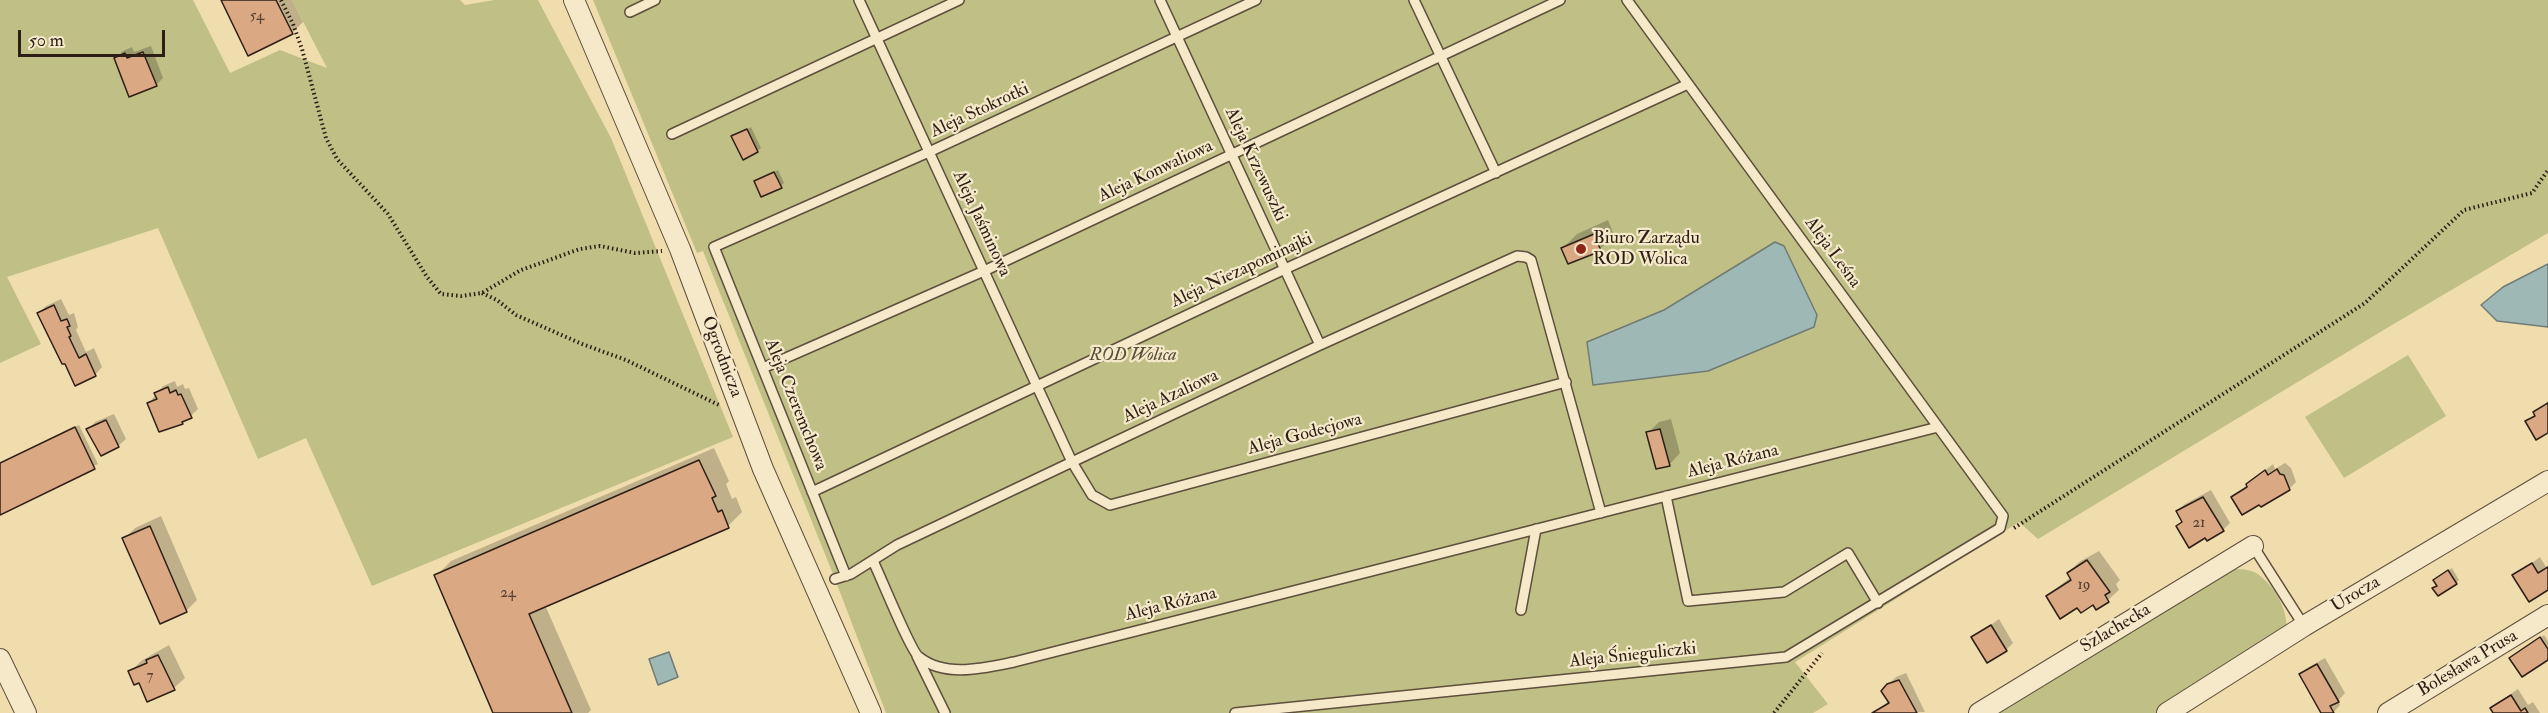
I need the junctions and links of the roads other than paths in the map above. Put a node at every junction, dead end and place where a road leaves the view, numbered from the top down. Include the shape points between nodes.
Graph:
1 (574, 0) edge
2 (655, 0) edge
3 (859, 0) edge
4 (959, 0) edge
5 (1160, 0) edge
6 (1256, 0) edge
7 (1414, 0) edge
8 (1560, 0) edge
9 (1627, 0) edge
10 (630, 12) dead end
11 (1177, 37) junction
12 (877, 38) junction
13 (1441, 57) junction
14 (1688, 84) junction
15 (672, 134) dead end
16 (929, 153) junction
17 (1232, 154) junction
18 (1496, 173) junction
19 (714, 247) joint
20 (1285, 269) junction
21 (984, 271) junction
22 (1320, 345) junction
23 (763, 368) junction
24 (1566, 382) junction
25 (1037, 385) junction
26 (1938, 427) junction
27 (1072, 462) junction
28 (2548, 481) edge
29 (812, 492) junction
30 (1666, 496) junction
31 (1601, 513) junction
32 (2000, 528) joint
33 (1536, 529) junction
34 (2253, 546) joint
35 (873, 561) junction
36 (846, 576) junction
37 (836, 579) dead end
38 (1878, 603) junction
39 (1521, 610) dead end
40 (2548, 615) edge
41 (2304, 626) junction
42 (917, 656) junction
43 (0, 659) edge
44 (26, 713) edge
45 (871, 713) edge
46 (945, 713) edge
47 (1234, 713) edge
48 (1979, 713) edge
49 (2167, 713) edge
50 (2388, 713) edge

1 - 45 street, Ogrodnicza via 680,249 763,469
2 - 10 lane
3 - 12 lane, Aleja Jaśminowa
4 - 12 lane
5 - 11 lane, Aleja Krzewuszki
6 - 11 lane, Aleja Stokrotki
7 - 13 lane
8 - 13 lane, Aleja Konwaliowa
9 - 14 lane, Aleja Leśna
11 - 16 lane, Aleja Stokrotki
11 - 17 lane, Aleja Krzewuszki
12 - 15 lane
12 - 16 lane, Aleja Jaśminowa
13 - 17 lane, Aleja Konwaliowa
13 - 18 lane
14 - 18 lane, Aleja Niezapominajki
14 - 26 lane, Aleja Leśna
16 - 19 lane, Aleja Stokrotki
16 - 21 lane, Aleja Jaśminowa
17 - 20 lane, Aleja Krzewuszki
17 - 21 lane, Aleja Konwaliowa
18 - 20 lane, Aleja Niezapominajki
19 - 23 lane, Aleja Czeremchowa
20 - 22 lane, Aleja Krzewuszki
20 - 25 lane, Aleja Niezapominajki
21 - 23 lane, Aleja Konwaliowa
21 - 25 lane, Aleja Jaśminowa
22 - 24 lane, Aleja Azaliowa via 1517,256 1526,257 1531,260
22 - 27 lane, Aleja Azaliowa
23 - 29 lane, Aleja Czeremchowa
24 - 27 lane, Aleja Godecjowa via 1110,505 1092,495
24 - 31 lane
25 - 27 lane, Aleja Jaśminowa
25 - 29 lane, Aleja Niezapominajki
26 - 30 lane, Aleja Różana
26 - 32 lane, Aleja Leśna via 2003,516
27 - 35 lane, Aleja Azaliowa via 897,545
28 - 41 street, Urocza
29 - 36 lane, Aleja Czeremchowa
30 - 31 lane, Aleja Różana
30 - 38 lane via 1688,601 1784,592 1848,553
31 - 33 lane, Aleja Różana
32 - 38 lane, Aleja Śnieguliczki
33 - 39 lane
33 - 42 lane, Aleja Różana via 1014,662 957,669 936,666
34 - 41 lane
34 - 48 street, Szlachecka
35 - 36 lane, Aleja Azaliowa
35 - 42 lane
36 - 37 lane, Aleja Azaliowa
38 - 47 lane, Aleja Śnieguliczki via 1786,657
40 - 50 street, Bolesława Prusa
41 - 49 street, Urocza
42 - 46 lane
43 - 44 street

